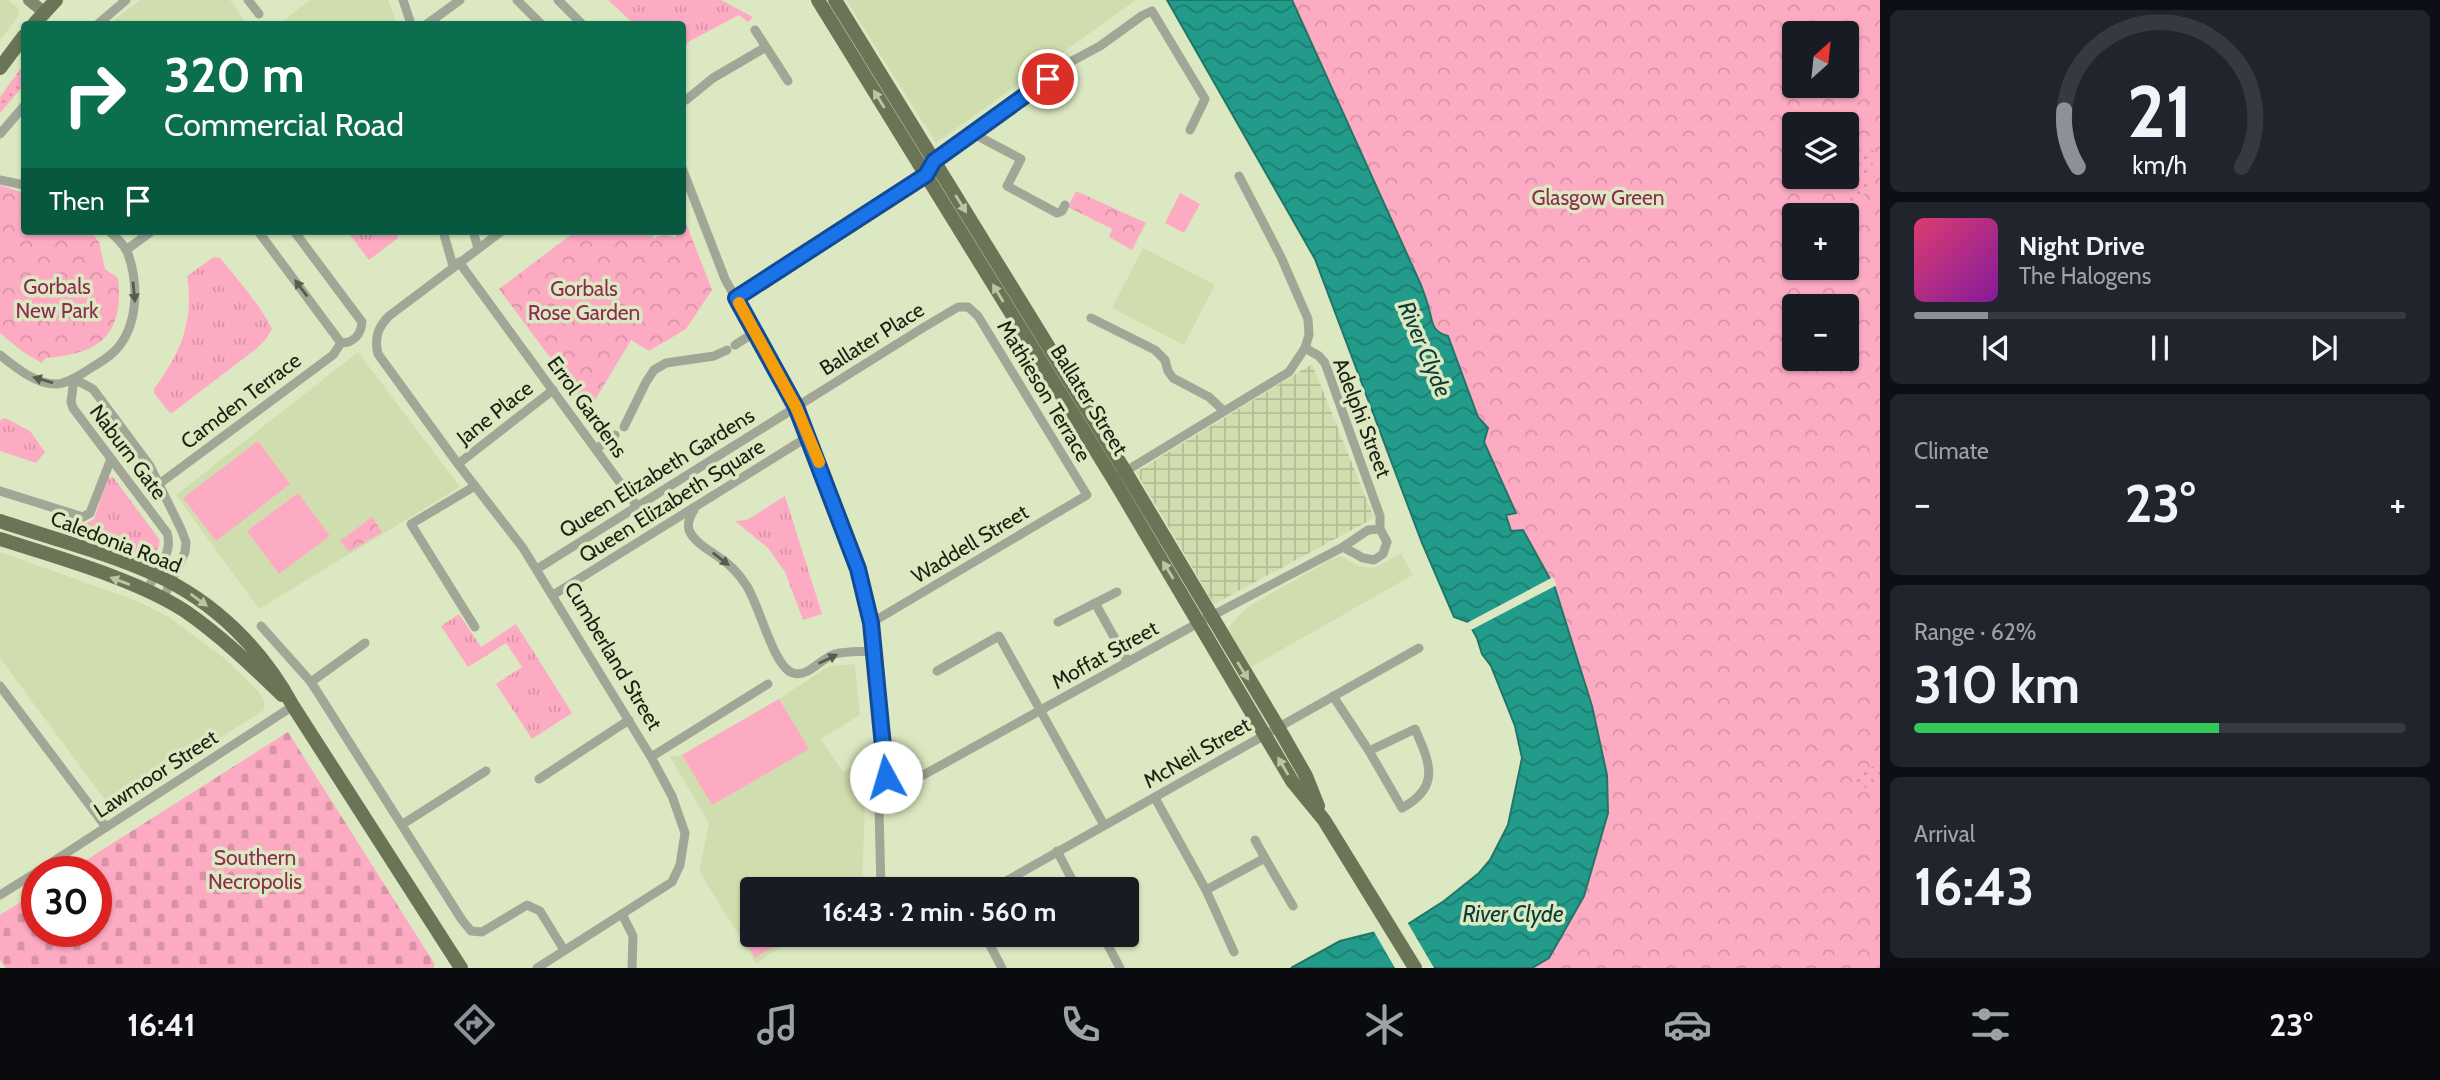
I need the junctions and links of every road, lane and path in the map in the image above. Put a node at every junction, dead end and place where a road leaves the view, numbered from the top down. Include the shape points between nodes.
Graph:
1 (29, 0) edge
2 (56, 0) edge
3 (126, 0) edge
4 (248, 0) edge
5 (402, 0) edge
6 (460, 0) edge
7 (517, 0) edge
8 (558, 0) edge
9 (818, 0) edge
10 (835, 0) edge
11 (44, 12) junction
12 (259, 15) dead end
13 (36, 21) edge
14 (101, 21) edge
15 (410, 21) edge
16 (431, 21) edge
17 (538, 21) edge
18 (579, 21) edge
19 (755, 30) dead end
20 (21, 40) edge
21 (766, 47) junction
22 (0, 68) edge
23 (788, 81) dead end
24 (686, 100) dead end
25 (21, 110) edge
26 (1189, 130) dead end
27 (0, 134) edge
28 (974, 134) junction
29 (934, 161) junction
30 (926, 175) junction
31 (1239, 176) dead end
32 (686, 177) edge
33 (0, 180) edge
34 (21, 184) edge
35 (1065, 205) dead end
36 (113, 235) edge
37 (147, 235) edge
38 (261, 235) edge
39 (297, 235) edge
40 (445, 235) edge
41 (474, 235) edge
42 (496, 235) edge
43 (478, 248) junction
44 (126, 250) junction
45 (456, 264) junction
46 (736, 298) junction
47 (968, 307) joint
48 (1091, 318) dead end
49 (755, 332) junction
50 (341, 343) junction
51 (1305, 348) junction
52 (0, 355) edge
53 (74, 379) junction
54 (1063, 384) junction
55 (553, 390) junction
56 (796, 407) junction
57 (1224, 411) junction
58 (624, 428) dead end
59 (615, 435) dead end
60 (809, 436) junction
61 (596, 449) junction
62 (111, 459) junction
63 (458, 464) junction
64 (1119, 475) junction
65 (159, 484) junction
66 (475, 486) junction
67 (0, 491) edge
68 (1087, 495) joint
69 (637, 506) junction
70 (695, 507) junction
71 (0, 521) edge
72 (1380, 529) junction
73 (0, 539) edge
74 (1343, 547) junction
75 (537, 569) junction
76 (155, 574) junction
77 (172, 583) junction
78 (146, 591) junction
79 (1117, 592) dead end
80 (553, 596) junction
81 (163, 599) junction
82 (1095, 603) junction
83 (1205, 620) junction
84 (1058, 622) dead end
85 (871, 623) junction
86 (261, 626) dead end
87 (475, 627) dead end
88 (365, 643) dead end
89 (1419, 648) dead end
90 (873, 651) junction
91 (1128, 662) junction
92 (937, 671) dead end
93 (312, 682) junction
94 (768, 684) dead end
95 (0, 686) edge
96 (1333, 696) junction
97 (293, 706) junction
98 (1040, 710) junction
99 (629, 720) junction
100 (1278, 727) junction
101 (1265, 735) junction
102 (1369, 751) junction
103 (651, 757) junction
104 (486, 771) dead end
105 (539, 779) dead end
106 (884, 792) junction
107 (1155, 798) junction
108 (1324, 820) junction
109 (402, 824) junction
110 (1104, 825) junction
111 (106, 827) junction
112 (1255, 840) dead end
113 (1056, 851) junction
114 (62, 856) edge
115 (1265, 858) junction
116 (881, 877) edge
117 (1012, 877) edge
118 (1070, 877) edge
119 (21, 882) edge
120 (1206, 890) junction
121 (0, 895) edge
122 (1293, 906) dead end
123 (622, 914) junction
124 (991, 947) edge
125 (1109, 947) edge
126 (564, 950) junction
127 (1234, 952) dead end
128 (461, 968) edge
129 (537, 968) edge
130 (632, 968) edge
131 (1002, 968) edge
132 (1120, 968) edge
133 (1415, 968) edge

1 - 11 street
2 - 11 main road
3 - 14 street
4 - 12 street
5 - 15 street
6 - 16 street
7 - 17 street
8 - 18 street
30 -> 9 main road, Ballater Street
10 - 29 main road, Ballater Street
11 - 13 main road
19 - 21 street
20 - 22 main road
21 - 23 street
21 - 24 street
25 - 27 street
26 - 28 street via 1205,99 1152,11 1072,61
28 - 29 street
28 - 35 street via 1021,159 1007,186 1057,213
29 - 30 street
29 -> 54 main road, Ballater Street
30 - 46 street
54 -> 30 main road, Ballater Street
31 - 51 street, Adelphi Street via 1308,319
32 - 46 street via 724,279
33 - 34 street
36 - 44 street
37 - 44 street
50 -> 38 street
39 - 50 street, Camden Terrace via 362,322 356,338
40 - 45 street, Errol Gardens
41 - 43 street
42 - 43 street
43 - 45 street
44 -> 53 street via 134,288 132,320 112,354
45 - 55 street, Errol Gardens
45 - 63 street, Cumberland Street via 389,316 376,344 380,359
46 - 49 street
47 - 56 street, Ballater Place via 958,307
47 - 68 street, Mathieson Terrace via 978,316
48 - 57 street via 1155,350 1173,378 1209,397
49 - 56 street
49 - 58 street via 714,356 666,363 654,370
50 - 65 street, Camden Terrace via 333,355
51 - 57 street via 1289,372
51 - 72 street, Adelphi Street via 1325,363 1380,516
53 -> 52 street via 59,384 37,380
53 - 62 street, Naburn Gate via 73,408
53 - 65 street, Naburn Gate via 93,389
54 - 64 main road, Ballater Street
55 - 61 street, Errol Gardens
55 - 63 street, Jane Place
56 - 60 street
56 - 69 street, Queen Elizabeth Gardens
57 - 64 street
59 - 61 street
60 - 70 street, Queen Elizabeth Square
60 - 85 street via 858,569
61 - 69 street, Errol Gardens
62 - 67 street via 90,513 83,517
62 - 76 street, Naburn Gate via 167,533 169,550
63 - 66 street, Cumberland Street
64 - 83 main road, Ballater Street
65 - 77 street, Naburn Gate via 186,542
66 - 75 street, Cumberland Street
66 - 87 street via 411,524
68 - 85 street, Waddell Street
69 - 75 street, Queen Elizabeth Gardens
70 - 80 street, Queen Elizabeth Square
70 -> 90 street via 689,530 748,587 767,637 788,670 805,673 836,654
71 - 76 main road, Caledonia Road
72 - 74 street, Moffat Street via 1368,530
72 - 74 street via 1387,542 1383,554 1374,560
78 -> 73 main road, Caledonia Road
74 - 83 street, Moffat Street
75 - 80 street, Cumberland Street
76 - 77 main road, Caledonia Road
76 - 78 street, Naburn Gate
77 - 81 street, Naburn Gate
77 -> 97 main road, Caledonia Road via 243,637 278,679
78 - 81 main road, Caledonia Road
79 - 82 street
80 - 99 street, Cumberland Street
81 - 97 main road, Caledonia Road via 217,635
82 - 84 street
82 - 91 street
83 - 91 street, Moffat Street
83 -> 100 main road, Ballater Street
83 - 101 main road, Ballater Street
85 - 90 street
86 - 93 street
88 - 93 street
89 - 96 street, McNeil Street
90 - 106 street
91 - 98 street, Moffat Street
92 - 98 street via 999,636
93 - 109 street
94 - 103 street
95 - 111 street
96 - 100 street, McNeil Street
96 - 102 street
97 - 111 street, Lawmoor Street
97 - 128 main road, Caledonia Road
98 - 106 street, Moffat Street via 898,789
98 - 110 street
99 - 103 street, Cumberland Street
99 - 105 street
100 - 101 street, McNeil Street
100 - 108 main road, Ballater Street
101 - 107 street, McNeil Street
108 -> 101 main road, Ballater Street via 1292,781
102 - 102 street via 1415,729 1429,761 1429,784 1417,800 1402,808
103 - 123 street, Cumberland Street via 681,817 685,846 673,882
104 - 109 street
106 - 116 street via 879,809
107 - 110 street, McNeil Street
107 - 120 street
108 - 133 main road, Ballater Street
109 - 126 street via 471,931 482,932 527,905 540,911
110 - 113 street, McNeil Street
111 - 114 street, Lawmoor Street
112 - 115 street
113 - 117 street, McNeil Street
113 - 118 street
115 - 120 street
115 - 122 street
119 - 121 street, Lawmoor Street
120 - 127 street
123 - 126 street, Cumberland Street
123 - 130 street via 633,936
124 - 131 street
125 - 132 street
126 - 129 street, Cumberland Street

